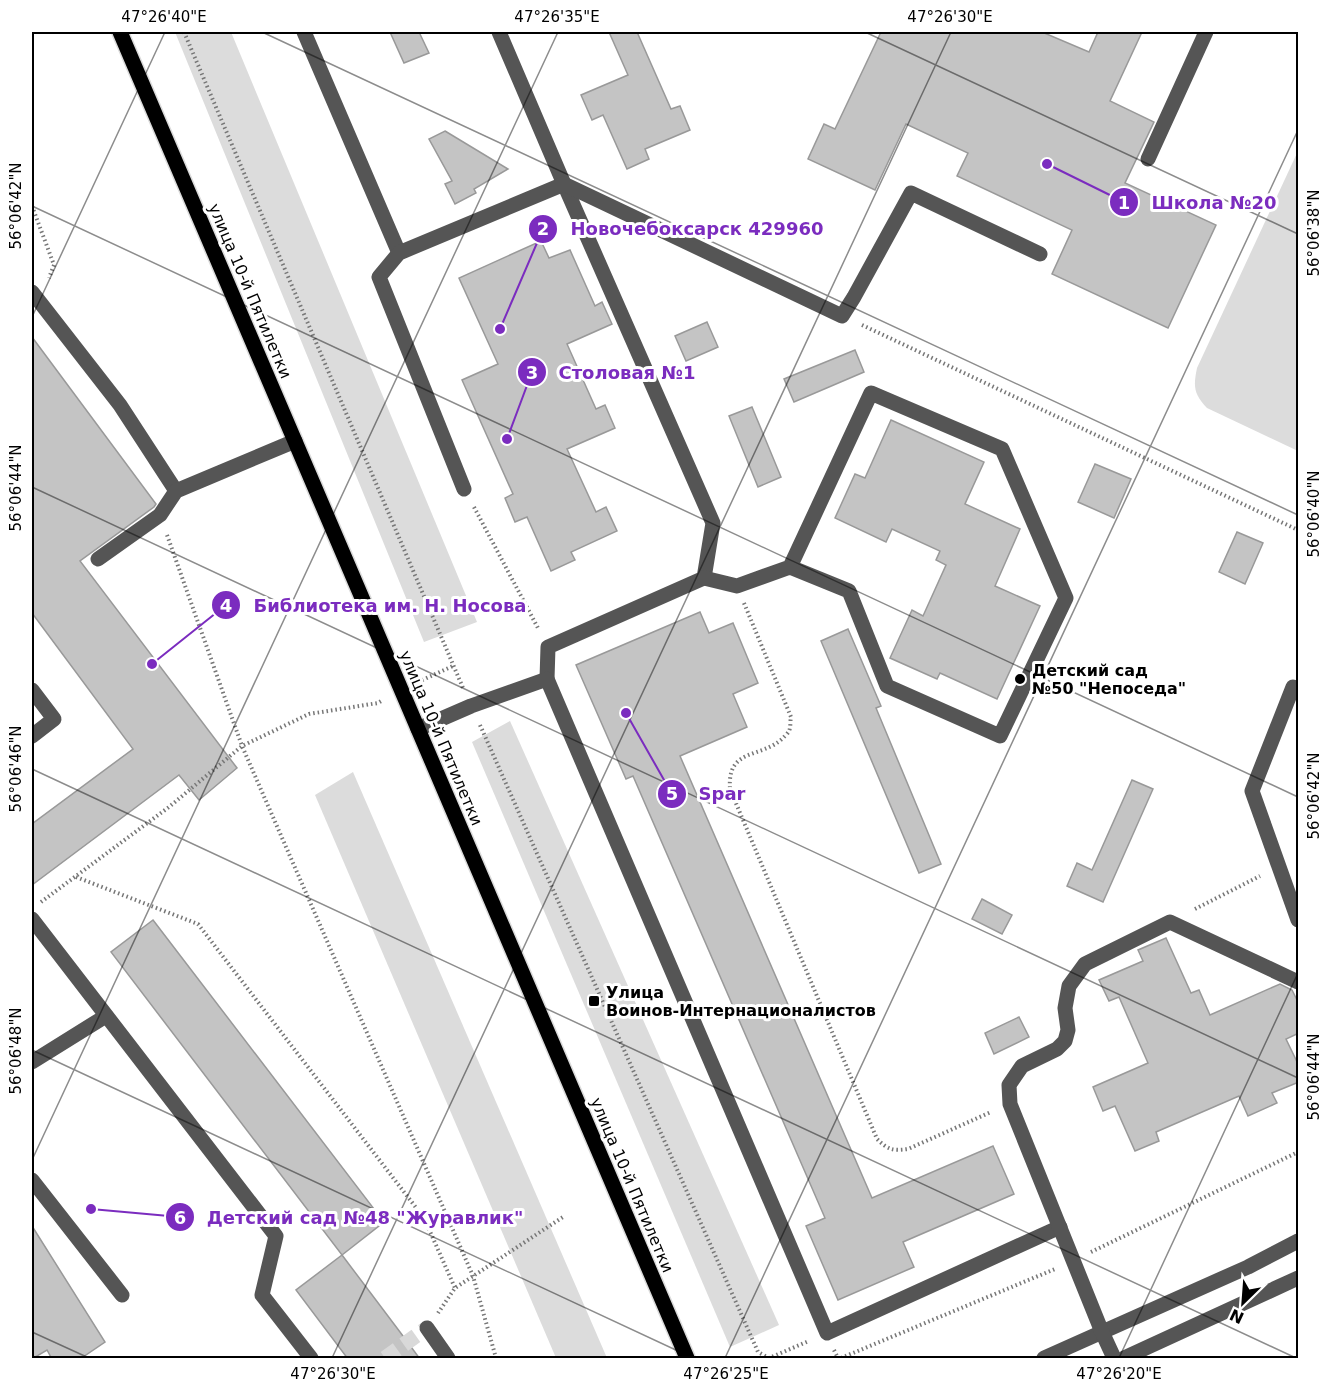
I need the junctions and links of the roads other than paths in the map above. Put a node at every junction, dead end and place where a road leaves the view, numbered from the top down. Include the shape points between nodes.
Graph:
1 (120, 32) edge
2 (304, 32) edge
3 (500, 32) edge
4 (1206, 32) edge
5 (1148, 159) dead end
6 (564, 184) junction
7 (399, 253) junction
8 (1040, 254) dead end
9 (35, 297) edge
10 (295, 441) junction
11 (464, 489) road end
12 (176, 491) junction
13 (98, 559) dead end
14 (790, 567) junction
15 (704, 578) junction
16 (546, 679) junction
17 (1293, 687) dead end
18 (32, 690) edge
19 (418, 729) junction
20 (32, 736) edge
21 (32, 919) edge
22 (1299, 920) edge
23 (1299, 982) edge
24 (106, 1016) junction
25 (32, 1062) edge
26 (32, 1180) edge
27 (1060, 1227) junction
28 (1299, 1241) edge
29 (1299, 1278) edge
30 (122, 1295) dead end
31 (427, 1328) road end
32 (1102, 1332) junction
33 (312, 1359) edge
34 (448, 1359) edge
35 (687, 1359) edge
36 (1044, 1359) edge
37 (1114, 1359) edge
38 (1124, 1359) edge

1 - 10 main road, улица 10-й Пятилетки
2 - 7 street
3 - 6 street
4 - 5 street
6 - 7 street
6 - 8 street via 842,316 911,193
6 - 15 street via 713,523
7 - 11 street via 380,278
9 - 12 street via 120,405
10 - 12 street
10 - 19 main road, улица 10-й Пятилетки
12 - 13 street via 160,515
14 - 14 street via 871,393 1002,449 1066,598 1000,736 887,686 849,591
14 - 15 street via 737,586
15 - 16 street via 548,647
16 - 19 street
16 - 27 street via 827,1333
17 - 22 street via 1252,791
18 - 20 street via 54,719
19 - 35 main road, улица 10-й Пятилетки
21 - 24 street
23 - 27 street via 1170,922 1085,964 1069,986 1065,1041 1022,1066 1009,1085 1010,1104
24 - 25 street
24 - 33 street via 276,1236 262,1295
26 - 30 street
27 - 32 street
28 - 32 street
29 - 38 street
31 - 34 street
32 - 36 street
32 - 37 street

